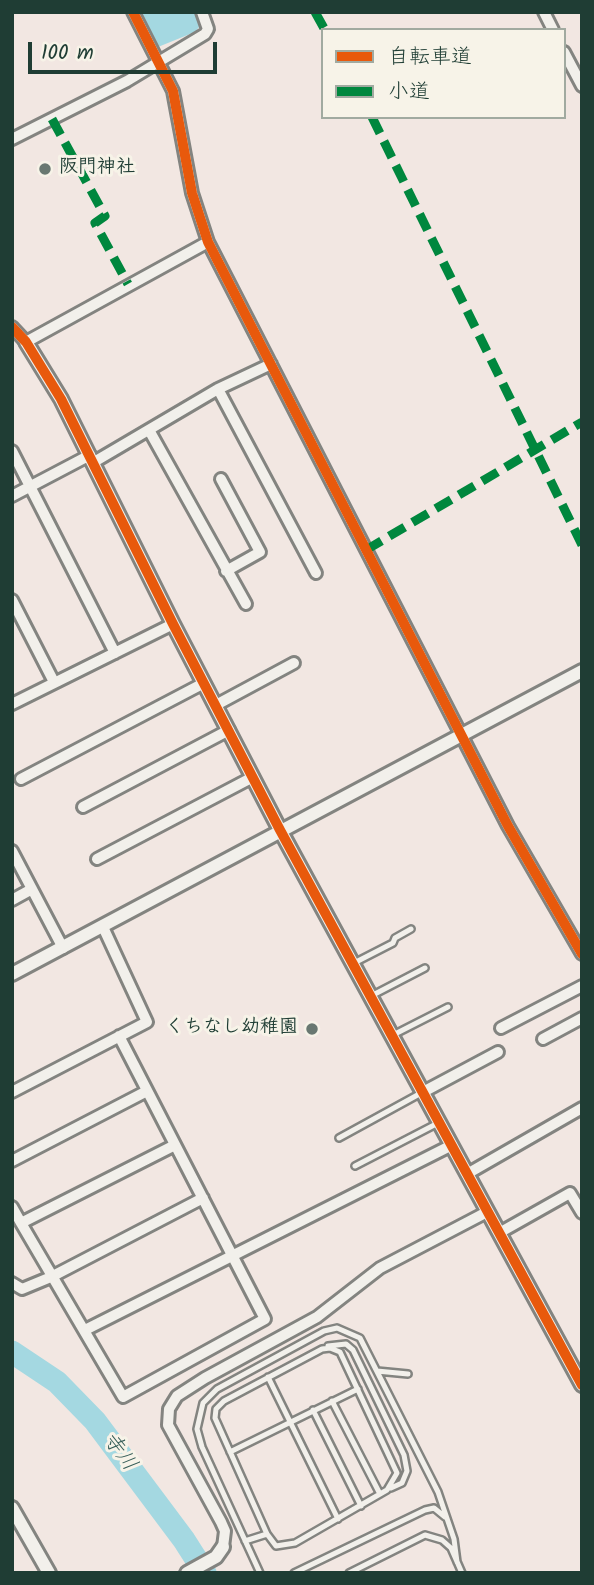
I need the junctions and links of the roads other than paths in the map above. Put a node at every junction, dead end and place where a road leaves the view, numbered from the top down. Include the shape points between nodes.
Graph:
1 (133, 12) edge
2 (202, 12) edge
3 (544, 12) edge
4 (552, 28) edge
5 (566, 56) edge
6 (159, 59) junction
7 (582, 86) edge
8 (12, 139) edge
9 (208, 242) junction
10 (12, 327) edge
11 (26, 342) junction
12 (271, 363) junction
13 (218, 389) junction
14 (149, 430) junction
15 (12, 451) edge
16 (92, 459) junction
17 (220, 480) dead end
18 (30, 487) junction
19 (12, 496) edge
20 (226, 571) junction
21 (316, 573) dead end
22 (12, 600) edge
23 (246, 604) dead end
24 (173, 624) junction
25 (115, 653) junction
26 (294, 663) dead end
27 (582, 671) edge
28 (54, 682) junction
29 (204, 683) junction
30 (12, 704) edge
31 (216, 705) junction
32 (229, 730) junction
33 (461, 735) junction
34 (253, 777) junction
35 (21, 779) dead end
36 (83, 807) dead end
37 (280, 830) junction
38 (12, 851) edge
39 (97, 859) dead end
40 (32, 889) junction
41 (12, 900) edge
42 (103, 927) junction
43 (411, 929) dead end
44 (63, 948) junction
45 (582, 954) edge
46 (354, 963) junction
47 (425, 968) dead end
48 (12, 974) edge
49 (582, 986) edge
50 (371, 996) junction
51 (448, 1007) dead end
52 (582, 1018) edge
53 (501, 1028) dead end
54 (393, 1035) junction
55 (119, 1036) junction
56 (542, 1039) dead end
57 (498, 1052) dead end
58 (147, 1091) junction
59 (12, 1092) edge
60 (424, 1092) junction
61 (582, 1108) edge
62 (440, 1122) junction
63 (339, 1138) dead end
64 (175, 1145) junction
65 (452, 1145) junction
66 (12, 1161) edge
67 (355, 1166) dead end
68 (467, 1174) junction
69 (203, 1199) junction
70 (12, 1207) edge
71 (487, 1212) junction
72 (582, 1213) edge
73 (21, 1223) junction
74 (499, 1233) junction
75 (232, 1254) junction
76 (51, 1277) junction
77 (12, 1283) edge
78 (85, 1330) junction
79 (322, 1349) junction
80 (377, 1371) junction
81 (408, 1374) dead end
82 (268, 1377) junction
83 (582, 1385) edge
84 (358, 1389) junction
85 (332, 1401) junction
86 (313, 1410) junction
87 (290, 1421) junction
88 (230, 1452) junction
89 (387, 1490) junction
90 (380, 1494) junction
91 (361, 1506) junction
92 (12, 1508) edge
93 (338, 1519) junction
94 (447, 1519) junction
95 (267, 1534) junction
96 (245, 1541) junction
97 (223, 1547) joint
98 (457, 1562) junction
99 (365, 1564) junction
100 (49, 1573) edge
101 (187, 1573) edge
102 (260, 1573) edge
103 (294, 1573) edge
104 (349, 1573) edge
105 (369, 1573) edge
106 (463, 1573) edge

1 - 6 street
2 - 6 street via 208,29 205,34
3 - 4 street
5 - 7 street
6 - 8 street via 127,81
6 - 9 street via 183,128 190,184
9 - 11 street
9 - 12 street
10 - 11 street
11 - 16 street
12 - 13 street
12 - 33 street
13 - 14 street
13 - 21 street
14 - 16 street
14 - 20 street
15 - 18 street
16 - 18 street
16 - 24 street
17 - 20 street via 260,552
18 - 19 street
18 - 25 street
20 - 23 street
22 - 28 street
24 - 25 street
24 - 29 street
25 - 28 street
26 - 31 street
27 - 33 street
28 - 30 street
29 - 31 street
29 - 35 street
31 - 32 street
32 - 34 street
32 - 36 street
33 - 37 street
33 - 45 street
34 - 37 street
34 - 39 street
37 - 42 street
37 - 46 street
38 - 40 street
40 - 41 street
40 - 44 street
42 - 44 street
42 - 55 street via 147,1022
43 - 46 lane
44 - 48 street
46 - 50 street
47 - 50 lane
49 - 53 street
50 - 54 street
51 - 54 lane
52 - 56 street
54 - 60 street
55 - 58 street
55 - 59 street
57 - 60 street
58 - 64 street
58 - 66 street
60 - 62 street
60 - 63 lane
61 - 68 street
62 - 65 street
62 - 67 lane
64 - 69 street
64 - 73 street
65 - 68 street
65 - 75 street
68 - 71 street
69 - 75 street
69 - 76 street
70 - 73 street
71 - 74 street
71 - 97 street via 380,1268 317,1317 177,1396 169,1409 169,1425 225,1531
72 - 74 street via 570,1193
73 - 76 street
74 - 83 street
75 - 78 street
75 - 78 street via 265,1319 123,1397
76 - 77 street via 22,1289
76 - 78 street
79 - 82 lane
79 - 84 lane via 340,1352
79 - 89 lane via 337,1343 353,1349 404,1455 407,1471 402,1483
80 - 81 lane
80 - 94 lane
80 - 96 lane via 360,1338 337,1328 217,1389 203,1404 197,1429 202,1447
82 - 87 lane
82 - 88 lane via 216,1409 215,1418
84 - 85 lane
84 - 89 lane via 397,1473
85 - 86 lane
85 - 90 lane
86 - 87 lane
86 - 91 lane
87 - 88 lane
87 - 93 lane
88 - 95 lane
89 - 90 lane
90 - 91 lane
91 - 93 lane
92 - 100 street
93 - 95 lane via 286,1546 276,1546
94 - 98 lane
94 - 103 lane via 433,1508 425,1510
95 - 96 lane
96 - 102 lane
97 - 101 street via 216,1557
98 - 99 lane via 442,1540 425,1535
98 - 106 lane
99 - 104 lane
99 - 105 lane

